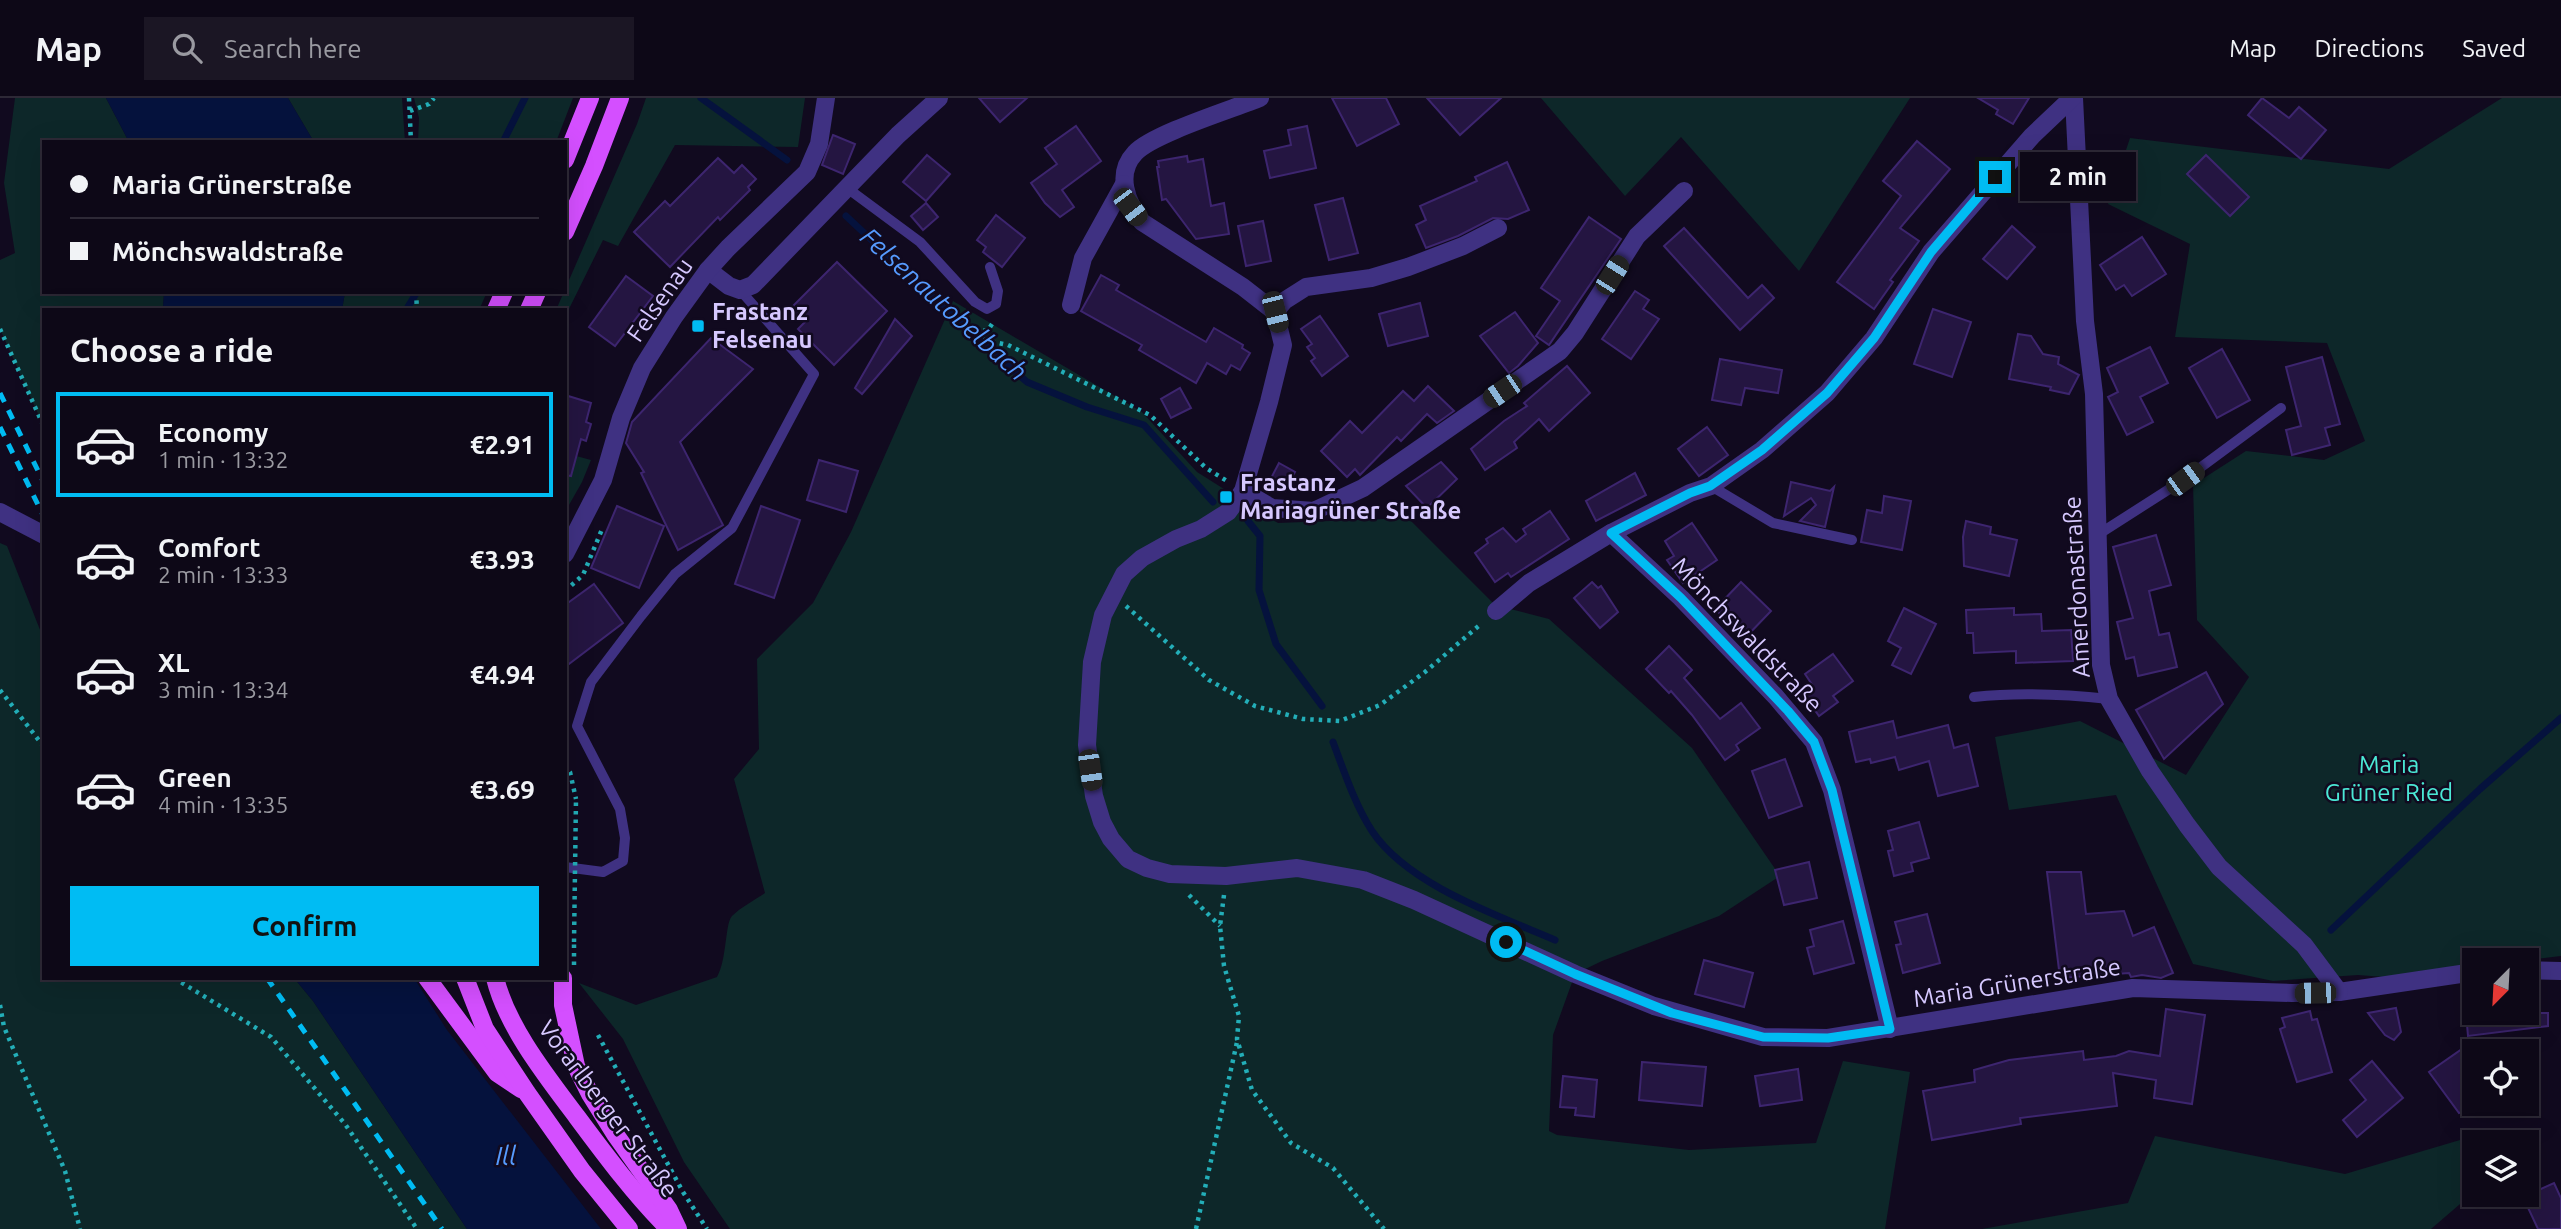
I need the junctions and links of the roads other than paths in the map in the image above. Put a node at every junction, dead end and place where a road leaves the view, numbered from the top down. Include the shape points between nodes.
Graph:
1 (590, 98) edge
2 (620, 98) edge
3 (826, 98) edge
4 (939, 98) edge
5 (1260, 98) edge
6 (2073, 98) edge
7 (567, 155) edge
8 (1124, 184) junction
9 (847, 188) junction
10 (1684, 191) dead end
11 (567, 227) edge
12 (1498, 228) dead end
13 (990, 267) dead end
14 (708, 270) junction
15 (740, 290) junction
16 (1071, 305) dead end
17 (1275, 312) junction
18 (2281, 408) dead end
19 (1710, 486) junction
20 (1243, 491) junction
21 (0, 512) edge
22 (1611, 533) junction
23 (42, 534) edge
24 (2099, 534) junction
25 (1852, 540) dead end
26 (567, 550) edge
27 (1496, 611) road end
28 (1974, 696) dead end
29 (2109, 699) junction
30 (567, 867) edge
31 (2539, 970) edge
32 (2561, 971) edge
33 (2462, 974) edge
34 (568, 976) edge
35 (428, 980) edge
36 (466, 980) edge
37 (496, 980) edge
38 (2339, 992) junction
39 (1890, 1029) junction
40 (527, 1093) junction
41 (629, 1229) edge
42 (669, 1229) edge
43 (678, 1229) edge

1 - 7 main road
2 - 11 main road
3 - 14 street, Felsenau via 819,144 807,172
4 - 9 street
5 - 8 street via 1158,138 1135,153
6 - 19 street via 2032,135 1931,252 1874,338 1827,393 1762,450
6 - 24 street, Amerdonastraße
8 - 16 street via 1083,258
8 - 17 street via 1130,207 1142,222
9 - 13 lane via 920,242 975,302 987,309 996,304 998,291
9 - 15 street via 752,285
10 - 20 street via 1637,236 1560,351 1363,488 1314,510 1272,508
12 - 17 street via 1408,267 1371,278 1306,287
14 - 15 street
14 - 26 street, Felsenau via 642,368 603,480
15 - 30 lane via 814,374 732,528 675,574 591,682 577,726 620,809 623,861 603,872
17 - 20 street, Maria Grünerstraße via 1283,345
18 - 24 lane via 2185,479
19 - 22 street
19 - 25 lane via 1773,523
20 - 39 street, Maria Grünerstraße via 1228,513 1142,558 1124,574 1103,615 1092,662 1087,745 1102,822 1128,859 1164,873 1226,876 1297,868 1363,880 1654,1006 1763,1037 1828,1038
21 - 23 street
22 - 27 street via 1529,583
22 - 39 street, Mönchswaldstraße via 1681,598 1814,742 1839,815
24 - 29 street, Amerdonastraße via 2101,665
28 - 29 lane via 2053,693
29 - 38 street, Amerdonastraße via 2150,771 2219,867 2304,945
31 - 32 street
33 - 38 street, Maria Grünerstraße
34 - 43 main road via 562,1005 576,1066
35 - 40 main road via 497,1073
36 - 40 main road via 485,1029
37 - 42 main road, Vorarlberger Straße via 509,1014 547,1077 611,1163
38 - 39 street, Maria Grünerstraße via 2133,988
40 - 41 main road

